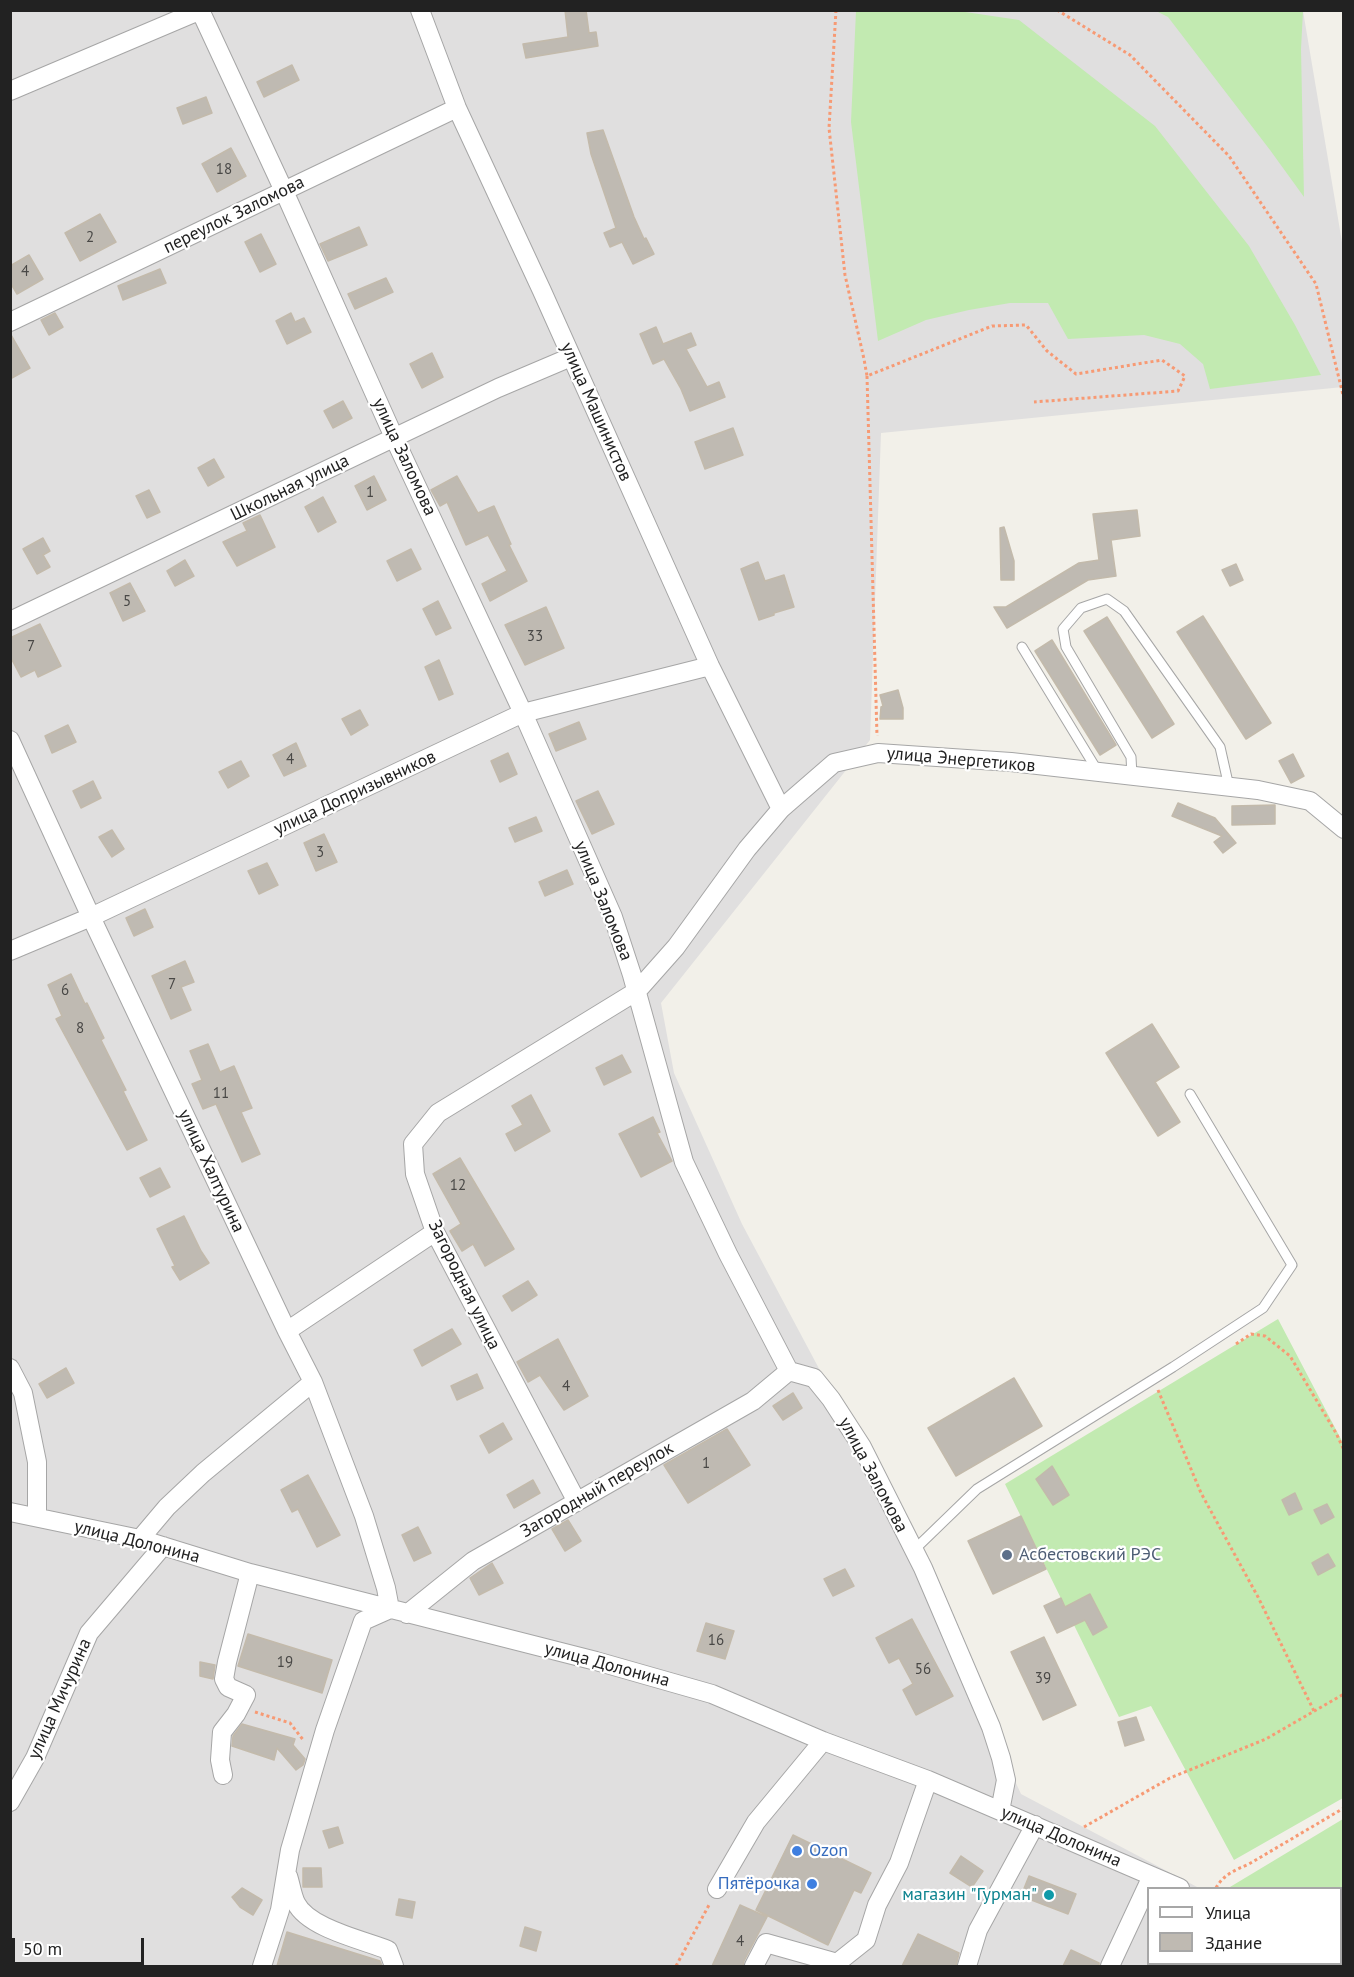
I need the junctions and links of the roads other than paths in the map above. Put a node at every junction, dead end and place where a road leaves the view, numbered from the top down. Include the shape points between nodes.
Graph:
1 (420, 10) edge
2 (200, 11) edge
3 (10, 92) edge
4 (458, 108) junction
5 (284, 191) junction
6 (10, 322) edge
7 (571, 357) junction
8 (394, 438) junction
9 (10, 621) edge
10 (1022, 647) dead end
11 (710, 666) junction
12 (523, 713) junction
13 (10, 740) edge
14 (1098, 772) junction
15 (1132, 776) junction
16 (1229, 787) junction
17 (781, 809) junction
18 (1344, 829) edge
19 (91, 917) junction
20 (10, 951) edge
21 (636, 991) junction
22 (1190, 1094) dead end
23 (435, 1232) junction
24 (286, 1331) junction
25 (10, 1368) edge
26 (789, 1371) junction
27 (313, 1382) junction
28 (577, 1502) junction
29 (10, 1512) edge
30 (37, 1517) junction
31 (140, 1539) junction
32 (163, 1546) junction
33 (914, 1550) junction
34 (250, 1573) junction
35 (399, 1612) junction
36 (824, 1741) junction
37 (223, 1775) dead end
38 (928, 1780) junction
39 (10, 1802) edge
40 (1000, 1810) junction
41 (1035, 1825) junction
42 (287, 1871) junction
43 (1152, 1876) junction
44 (1178, 1887) edge
45 (717, 1889) road end
46 (262, 1966) edge
47 (394, 1966) edge
48 (754, 1966) edge
49 (967, 1966) edge
50 (1110, 1966) edge

1 - 4 street, улица Машинистов
2 - 3 street
2 - 5 street, улица Заломова
4 - 5 street, переулок Заломова
4 - 7 street, улица Машинистов
5 - 6 street, переулок Заломова
5 - 8 street, улица Заломова
7 - 8 street, Школьная улица via 498,387
7 - 11 street, улица Машинистов
8 - 9 street, Школьная улица
8 - 12 street, улица Заломова
10 - 14 lane
11 - 12 street, улица Допризывников
11 - 17 street, улица Машинистов
12 - 19 street, улица Допризывников
12 - 21 street, улица Заломова via 613,917
13 - 19 street, улица Халтурина
14 - 15 street, улица Энергетиков
14 - 17 street, улица Энергетиков via 878,753 834,763
15 - 16 street, улица Энергетиков
15 - 16 lane via 1131,757 1066,647 1063,629 1081,608 1107,599 1124,611 1220,747
16 - 18 street, улица Энергетиков via 1310,801
17 - 21 street, улица Энергетиков via 676,947
19 - 20 street, улица Допризывников
19 - 24 street, улица Халтурина
21 - 23 street, Загородная улица via 438,1113 413,1144 415,1174
21 - 26 street, улица Заломова via 684,1162
22 - 33 lane via 1292,1265 1263,1308 977,1488
23 - 24 street
23 - 28 street, Загородная улица
24 - 27 street, улица Халтурина
25 - 30 street via 23,1393 37,1462
26 - 28 street, Загородный переулок via 753,1401
26 - 33 street, улица Заломова via 814,1378 831,1399 862,1447
27 - 31 street via 203,1473 167,1506
27 - 35 street, улица Халтурина via 364,1515 386,1588
28 - 35 street, Загородный переулок via 473,1561
29 - 30 street, улица Долонина
30 - 31 street, улица Долонина
31 - 32 street, улица Долонина
32 - 34 street, улица Долонина
32 - 39 street, улица Мичурина via 88,1633 35,1758
33 - 40 street, улица Заломова via 991,1727 1006,1780
34 - 35 street, улица Долонина
34 - 37 street via 224,1679 228,1687 246,1695 222,1732
35 - 36 street, улица Долонина via 712,1694
35 - 42 street, Загородный переулок via 363,1621 325,1730
36 - 38 street, улица Долонина
36 - 45 street via 756,1822
38 - 40 street, улица Долонина
38 - 48 street via 866,1940 837,1963 766,1943
40 - 41 street, улица Долонина
41 - 43 street, улица Долонина
41 - 49 street via 978,1930
42 - 46 street, Загородный переулок via 280,1910
42 - 47 street via 297,1905 310,1919 327,1929 388,1950
43 - 44 street, улица Долонина
43 - 50 street

